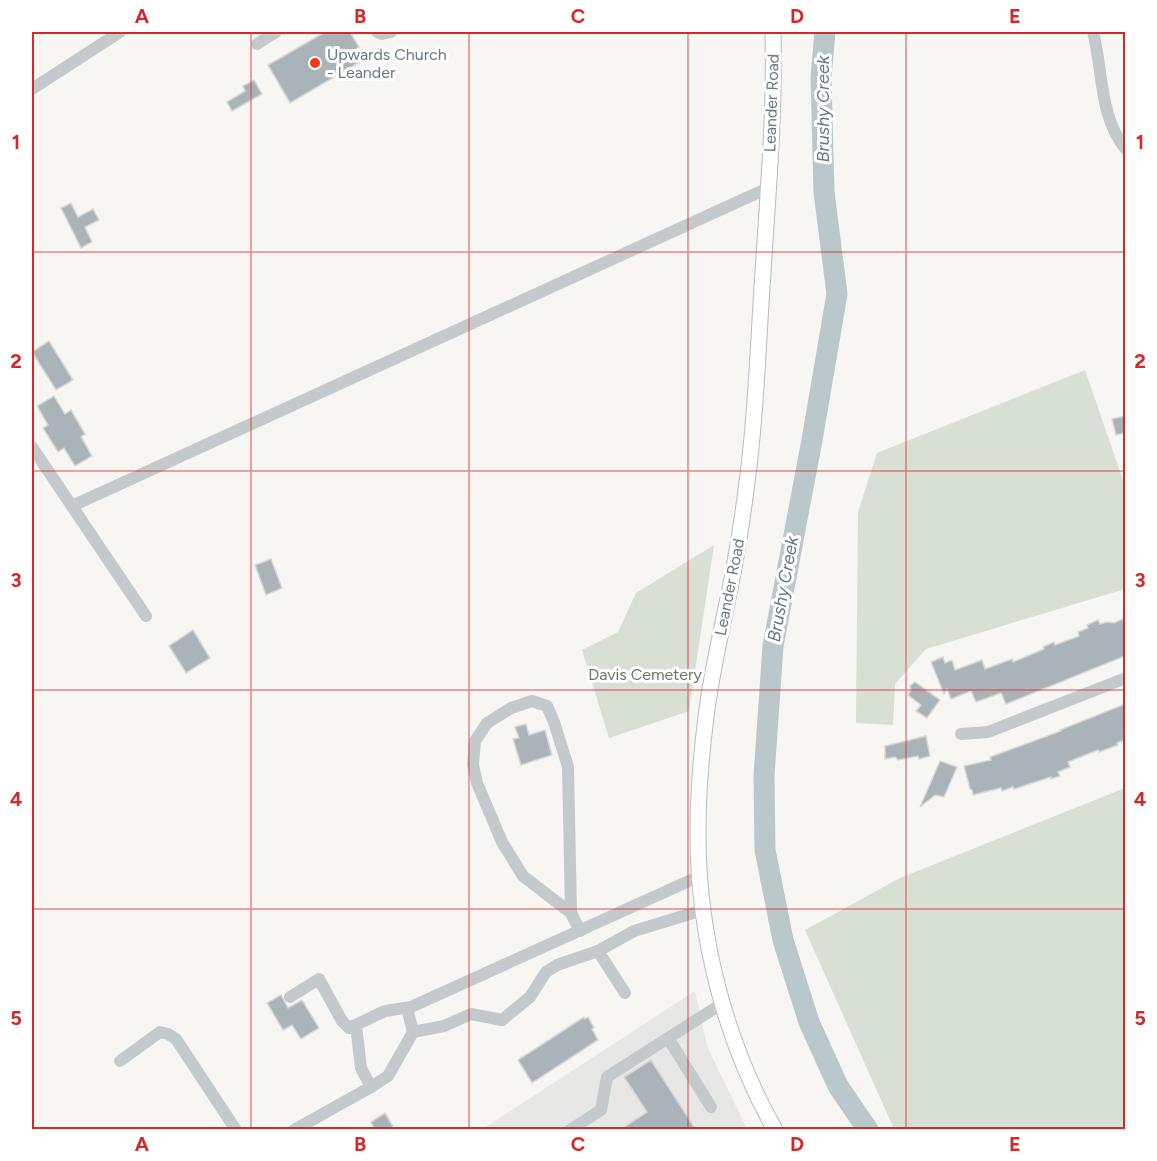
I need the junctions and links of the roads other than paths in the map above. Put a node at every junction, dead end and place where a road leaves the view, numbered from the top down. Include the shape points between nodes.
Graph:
1 (120, 32) edge
2 (276, 32) edge
3 (378, 32) edge
4 (392, 32) edge
5 (773, 32) edge
6 (1093, 32) edge
7 (257, 44) dead end
8 (32, 88) edge
9 (1125, 149) edge
10 (768, 188) junction
11 (32, 447) edge
12 (72, 506) junction
13 (146, 616) dead end
14 (1125, 678) edge
15 (961, 734) dead end
16 (700, 876) junction
17 (704, 910) junction
18 (571, 913) junction
19 (580, 931) junction
20 (598, 951) junction
21 (625, 993) dead end
22 (290, 997) dead end
23 (723, 1003) junction
24 (407, 1008) junction
25 (356, 1025) junction
26 (413, 1032) junction
27 (668, 1038) junction
28 (120, 1061) dead end
29 (371, 1087) junction
30 (711, 1107) dead end
31 (236, 1130) edge
32 (294, 1130) edge
33 (570, 1130) edge
34 (775, 1130) edge

1 - 8 street
2 - 7 street
3 - 4 street
5 - 10 main road, Leander Road
6 - 9 street via 1111,123
10 - 12 street
10 - 16 main road, Leander Road via 747,488 706,716 699,792
11 - 12 street
12 - 13 street
14 - 15 street via 988,732
16 - 17 main road, Leander Road
16 - 19 street
17 - 20 street via 634,931
17 - 23 main road, Leander Road
18 - 18 street via 523,876 502,842 473,765 476,741 487,723 532,701 547,706 568,767
18 - 19 street
19 - 24 street
20 - 21 street
20 - 26 street via 546,972 530,997 502,1020 471,1014 444,1026
22 - 25 street via 319,979 342,1021 349,1028
23 - 27 street
23 - 34 main road, Leander Road via 743,1063
24 - 25 street via 385,1011
24 - 26 street
25 - 29 street via 361,1068
26 - 29 street via 388,1076
27 - 30 street
27 - 33 street via 607,1077 601,1110
28 - 31 street via 160,1032 168,1034 176,1039
29 - 32 street

